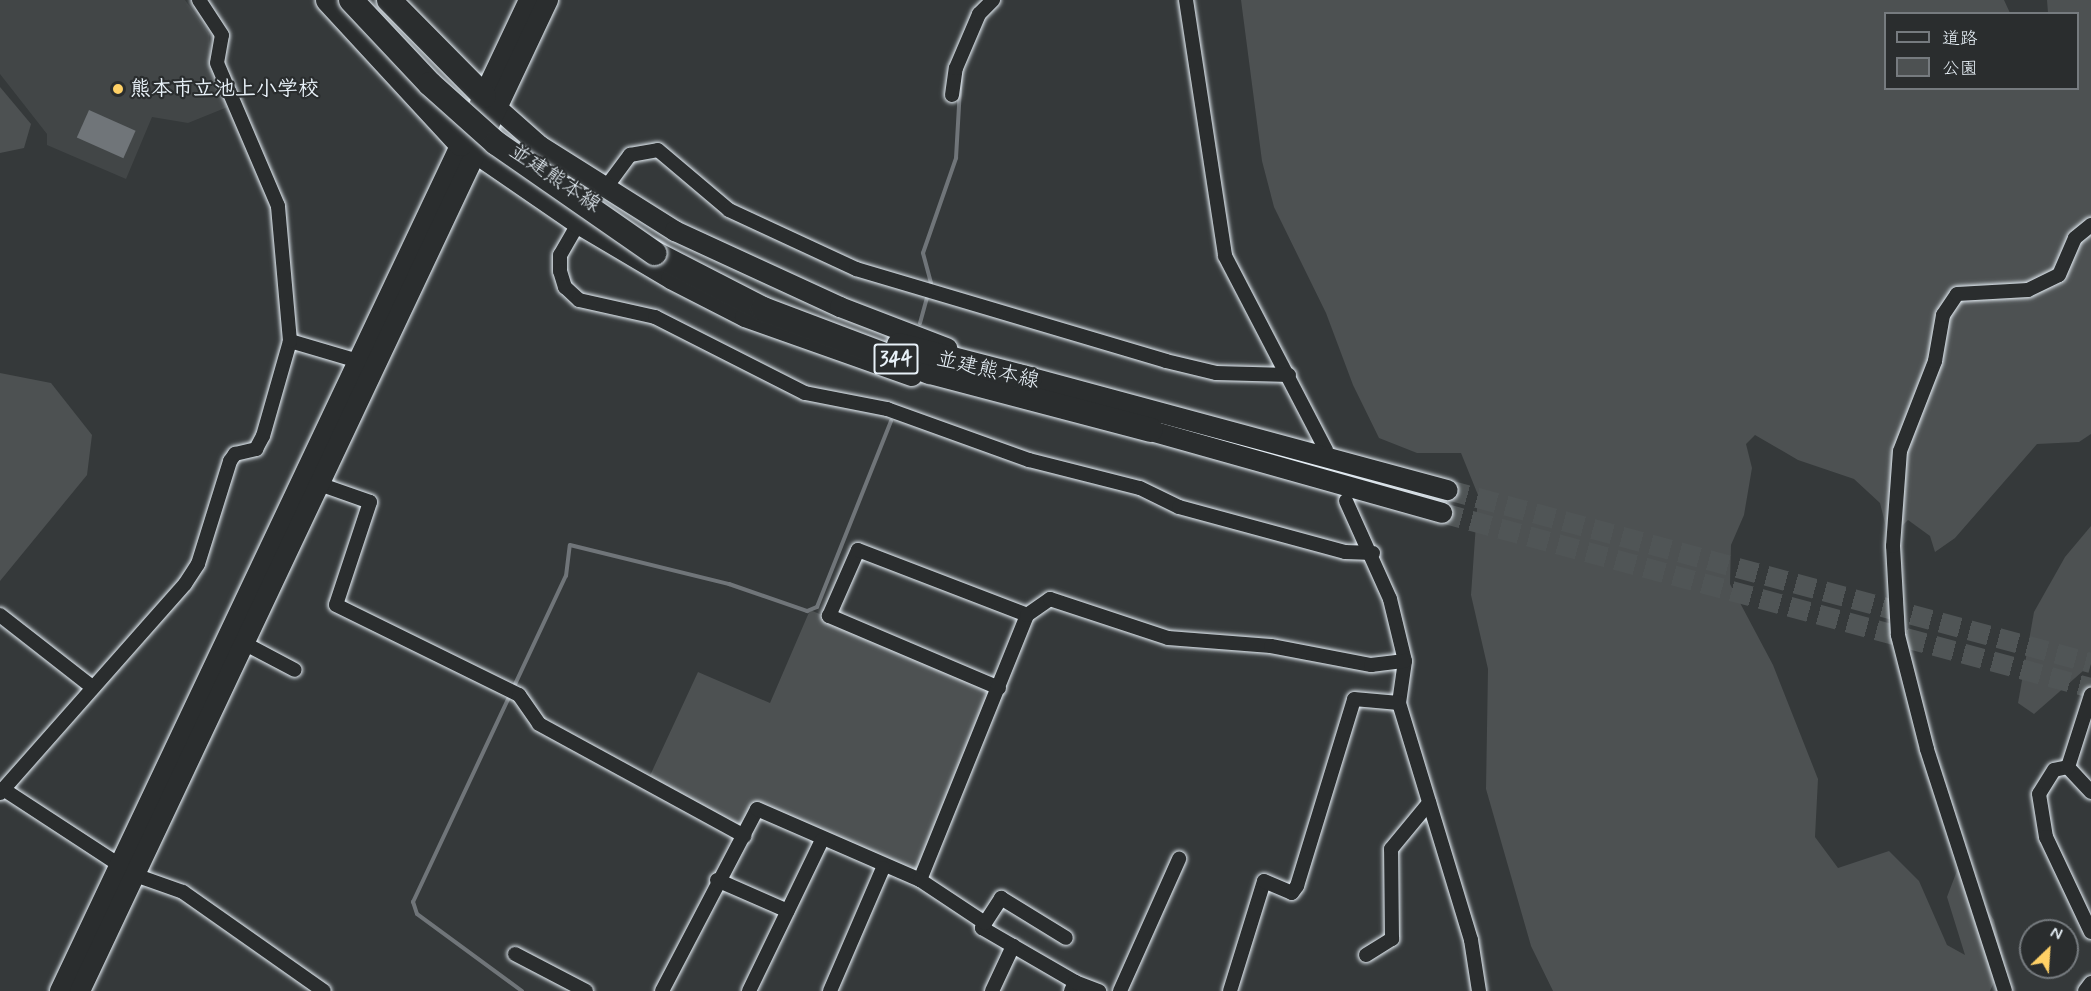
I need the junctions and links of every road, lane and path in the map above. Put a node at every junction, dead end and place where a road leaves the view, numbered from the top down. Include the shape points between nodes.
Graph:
1 (199, 0) edge
2 (327, 0) edge
3 (351, 0) edge
4 (369, 0) edge
5 (389, 0) edge
6 (528, 0) edge
7 (548, 0) edge
8 (993, 0) edge
9 (1186, 0) edge
10 (952, 95) dead end
11 (491, 102) junction
12 (468, 149) junction
13 (604, 190) junction
14 (444, 199) junction
15 (578, 224) junction
16 (2091, 225) edge
17 (658, 246) junction
18 (290, 341) junction
19 (358, 361) junction
20 (1289, 375) junction
21 (1030, 379) junction
22 (1150, 430) junction
23 (1326, 450) dead end
24 (319, 484) junction
25 (1448, 490) tunnel mouth
26 (1346, 501) dead end
27 (1442, 513) tunnel mouth
28 (1373, 553) junction
29 (0, 615) edge
30 (1027, 615) junction
31 (236, 638) junction
32 (1406, 661) junction
33 (295, 670) dead end
34 (91, 686) junction
35 (999, 688) junction
36 (2091, 695) edge
37 (1399, 703) junction
38 (2068, 766) junction
39 (1, 791) edge
40 (2091, 792) edge
41 (1429, 803) junction
42 (744, 836) junction
43 (822, 840) junction
44 (1179, 858) dead end
45 (883, 868) junction
46 (128, 869) junction
47 (717, 880) junction
48 (920, 880) junction
49 (788, 911) junction
50 (985, 923) junction
51 (2091, 932) edge
52 (1065, 938) dead end
53 (1013, 946) junction
54 (515, 954) dead end
55 (1366, 955) dead end
56 (2091, 983) edge
57 (1073, 987) edge
58 (1232, 990) edge
59 (60, 991) edge
60 (80, 991) edge
61 (324, 991) edge
62 (586, 991) edge
63 (662, 991) edge
64 (749, 991) edge
65 (830, 991) edge
66 (992, 991) edge
67 (1099, 991) edge
68 (1120, 991) edge
69 (1479, 991) edge
70 (2005, 991) edge
71 (2085, 991) edge

1 - 18 street via 222,35 218,63 278,206
2 - 12 highway
3 - 17 highway, 344, bridge via 430,84 496,143
4 - 17 highway, 344 via 506,132
5 - 11 highway
6 - 11 main road
7 - 11 main road
8 - 10 street via 979,14 956,68
9 - 20 street via 1225,256
11 - 12 main road
11 - 13 main road, 並建熊本線 via 540,146
12 - 14 main road
12 - 15 main road, 並建熊本線
13 - 20 street via 630,155 658,150 729,210 867,273 1166,361 1216,373
13 - 21 main road, 並建熊本線 via 750,269
14 - 19 main road
14 - 24 main road
15 - 22 main road, 並建熊本線 via 745,317 824,347 952,389
15 - 28 street via 560,255 560,271 565,287 579,300 655,317 805,393 887,409 1029,460 1140,488 1179,507 1345,552
16 - 70 street via 2075,238 2059,275 2028,290 1958,294 1943,315 1935,361 1900,451 1893,546 1898,635 1927,748
17 - 21 highway, 344 via 822,319
17 - 22 highway, 344 via 763,309 930,372
18 - 19 street
18 - 34 street via 263,436 256,449 235,454 230,461 198,564 162,614
19 - 31 main road
20 - 23 street
21 - 25 main road, 並建熊本線
22 - 27 main road, 並建熊本線
24 - 31 main road
24 - 42 street via 370,502 336,605 519,695 539,724
26 - 28 street
28 - 32 street
29 - 34 street
30 - 32 street via 1050,599 1168,639 1271,646 1371,665
30 - 35 street
30 - 35 street via 858,550 829,616
31 - 33 street
31 - 46 main road
32 - 37 street
34 - 39 street
35 - 48 street
36 - 38 street
37 - 41 street
37 - 58 street via 1354,699 1297,886 1292,893 1264,881
38 - 40 street
38 - 51 street via 2044,781 2041,813
39 - 46 street
41 - 55 street via 1391,849 1392,939
41 - 69 street via 1472,940
42 - 43 street via 756,809
42 - 47 street
43 - 45 street
43 - 49 street
44 - 68 street
45 - 48 street
45 - 65 street
46 - 59 main road
46 - 60 main road
46 - 61 street via 183,892
47 - 49 street
47 - 63 street
48 - 50 street
49 - 64 street
50 - 52 street via 1001,898
50 - 53 street via 982,928
53 - 57 street
53 - 66 street
54 - 62 street
56 - 71 street
57 - 67 street

